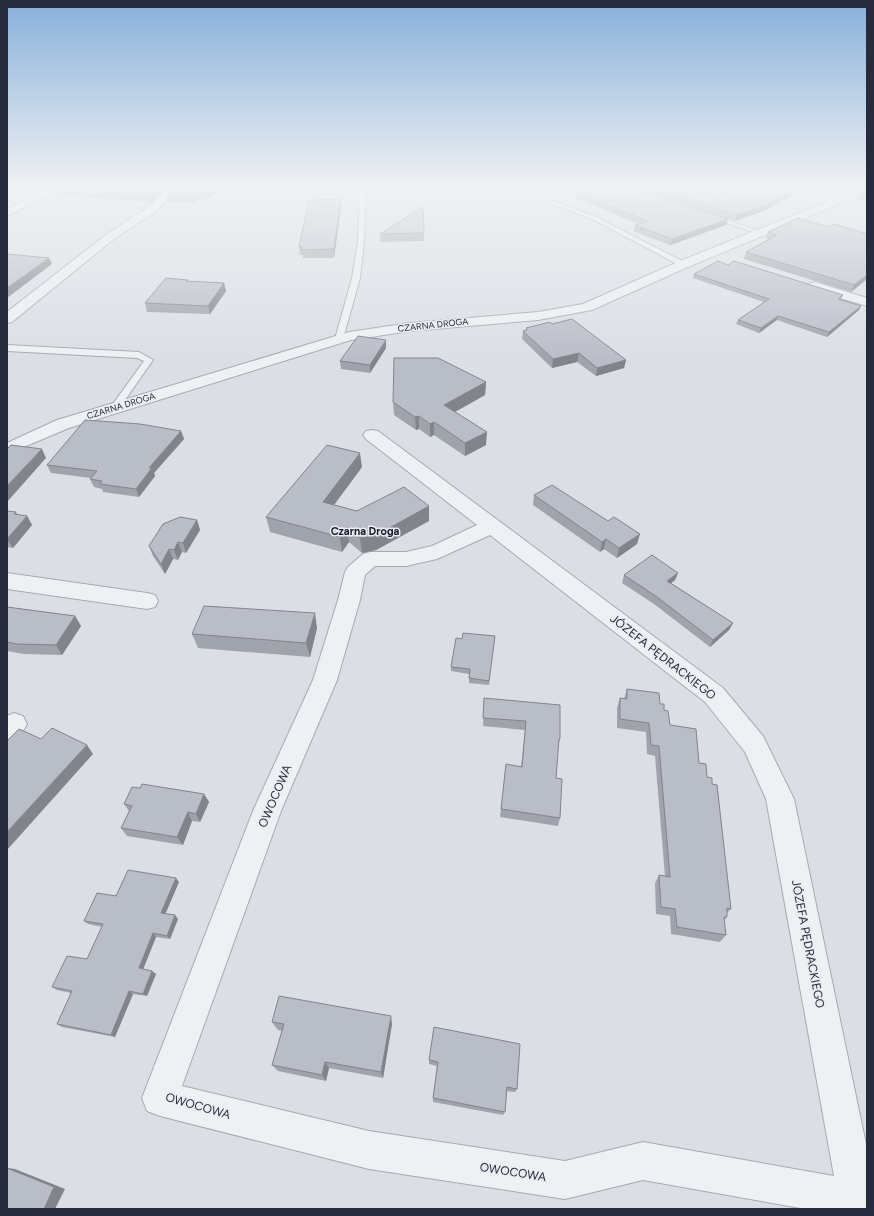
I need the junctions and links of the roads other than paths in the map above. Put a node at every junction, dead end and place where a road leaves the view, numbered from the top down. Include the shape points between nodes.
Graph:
1 (100, 245) edge
2 (361, 245) edge
3 (646, 245) edge
4 (734, 245) edge
5 (712, 254) junction
6 (726, 259) dead end
7 (684, 264) junction
8 (800, 282) edge
9 (867, 302) edge
10 (7, 319) edge
11 (339, 339) junction
12 (7, 348) edge
13 (116, 408) junction
14 (372, 435) dead end
15 (7, 449) edge
16 (491, 526) junction
17 (7, 581) edge
18 (147, 601) dead end
19 (859, 1204) edge

1 - 10 street
2 - 11 lane via 356,278
3 - 7 lane
4 - 5 street, CZARNA DROGA
5 - 6 street
5 - 7 street, CZARNA DROGA
7 - 11 street, CZARNA DROGA via 587,308 538,316 410,327
8 - 9 street
11 - 13 street, CZARNA DROGA
12 - 13 lane via 139,355 149,360
13 - 15 street, CZARNA DROGA via 63,424
14 - 16 street, JÓZEFA PĘDRACKIEGO
16 - 19 street, JÓZEFA PĘDRACKIEGO via 714,695 754,744 780,799
16 - 19 street, OWOCOWA via 437,552 406,559 370,559 355,572 326,680 267,811 160,1098 369,1150 565,1180 643,1161
17 - 18 street

